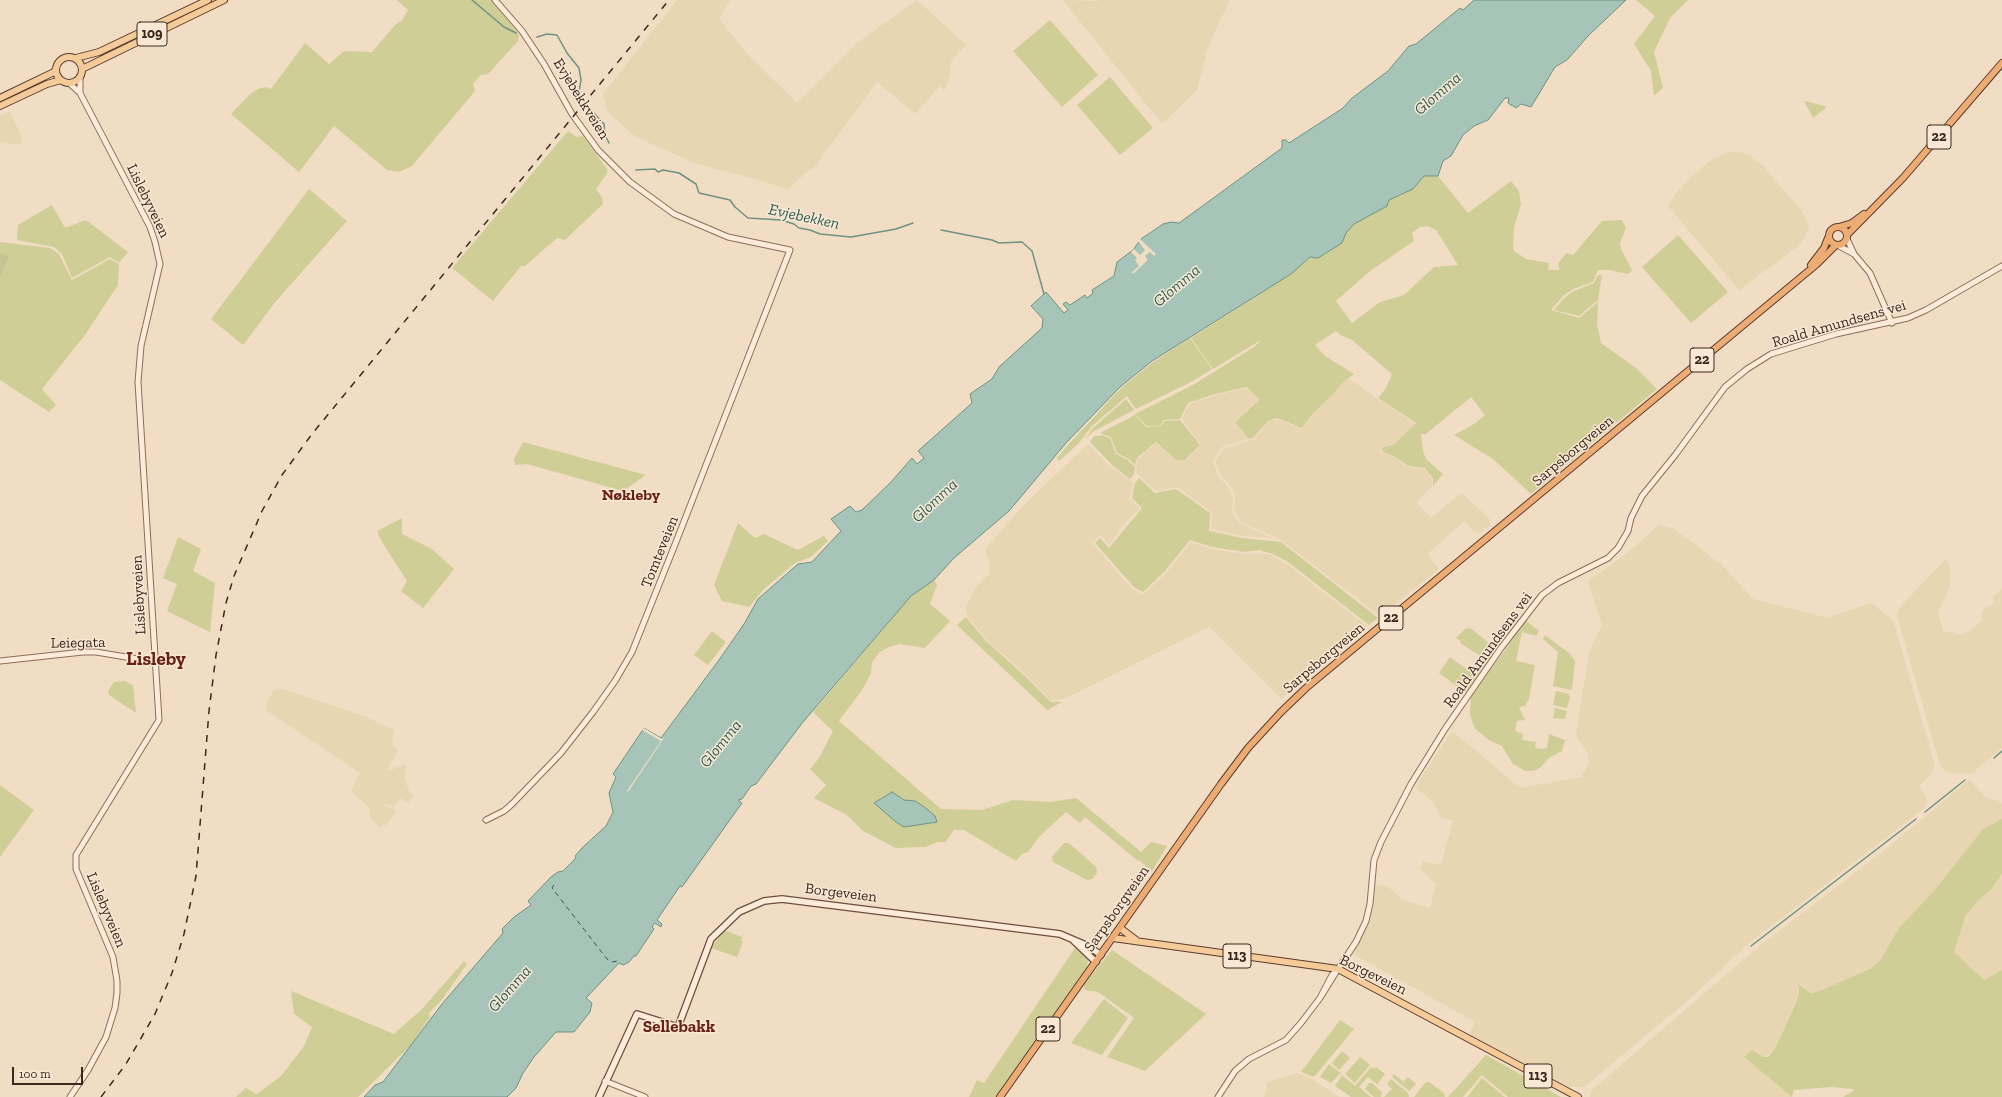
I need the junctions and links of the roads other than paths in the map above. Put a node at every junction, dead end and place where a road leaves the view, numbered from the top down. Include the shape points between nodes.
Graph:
1 (208, 0) edge
2 (224, 0) edge
3 (495, 0) edge
4 (76, 58) junction
5 (2002, 63) edge
6 (82, 68) junction
7 (56, 69) junction
8 (80, 77) junction
9 (61, 80) junction
10 (69, 83) junction
11 (80, 93) junction
12 (0, 98) edge
13 (0, 106) edge
14 (1872, 208) junction
15 (1839, 227) junction
16 (1847, 237) junction
17 (1828, 238) junction
18 (1837, 246) junction
19 (790, 250) joint
20 (1854, 254) junction
21 (2002, 266) edge
22 (1806, 273) junction
23 (1892, 323) junction
24 (0, 661) edge
25 (156, 662) junction
26 (486, 820) dead end
27 (1120, 928) junction
28 (1113, 938) junction
29 (1073, 939) junction
30 (1136, 940) junction
31 (1101, 955) junction
32 (1096, 962) junction
33 (1338, 969) junction
34 (605, 1081) junction
35 (70, 1097) edge
36 (599, 1097) edge
37 (645, 1097) edge
38 (1000, 1097) edge
39 (1218, 1097) edge
40 (1578, 1097) edge

1 - 4 main road, 109 via 99,52
2 - 6 main road, 109
3 - 19 street, Evjebekkveien via 522,31 572,114 598,150 630,182 674,214 728,237
4 - 6 main road
4 - 7 main road, 109 via 66,57
5 - 14 highway, 22 via 1903,178
6 - 8 main road
7 - 9 main road
7 - 12 main road, 109
8 - 10 main road
8 - 11 street, Lislebyveien
9 - 10 main road
9 - 13 main road
10 - 11 street, Lislebyveien
11 - 25 street, Lislebyveien via 150,227 160,258 138,369
14 - 15 highway, 22 via 1852,223
14 - 16 highway, 22
15 - 16 highway via 1844,230
15 - 17 highway, 22 via 1832,229
16 - 18 highway, 22
16 - 20 street
17 - 18 highway
17 - 22 highway, Sarpsborgveien / 22
18 - 20 street
18 - 22 highway, Sarpsborgveien / 22
19 - 26 street, Tomteveien via 632,652 594,712 561,753 512,804
20 - 23 street via 1870,273
21 - 23 street, Roald Amundsens vei via 1926,310
22 - 27 highway, Sarpsborgveien / 22 via 1306,688 1238,761
23 - 33 street, Roald Amundsens vei via 1836,334 1783,350 1742,372 1725,387 1676,454 1647,488 1636,505 1628,531 1618,548 1602,561 1551,587 1533,605 1450,723 1397,808 1374,860 1366,921
24 - 25 street, Leiegata via 83,652
25 - 35 street, Lislebyveien via 159,720 76,855 76,869 113,957 117,993 106,1037
27 - 28 highway, Sarpsborgveien / 22
27 - 30 main road, Borgeveien / 113
28 - 30 main road, Borgeveien / 113
28 - 31 highway, Sarpsborgveien / 22
29 - 31 main road, Borgeveien
29 - 32 main road, Borgeveien
29 - 34 main road, Borgeveien via 1056,934 782,899 764,901 739,912 711,939 678,1027 637,1014
30 - 33 main road, Borgeveien / 113
31 - 32 highway, Sarpsborgveien / 22
32 - 38 highway, Sarpsborgveien / 22
33 - 39 street, Roald Amundsens vei via 1320,998 1286,1040 1242,1064
33 - 40 main road, Borgeveien / 113
34 - 36 main road
34 - 37 street

